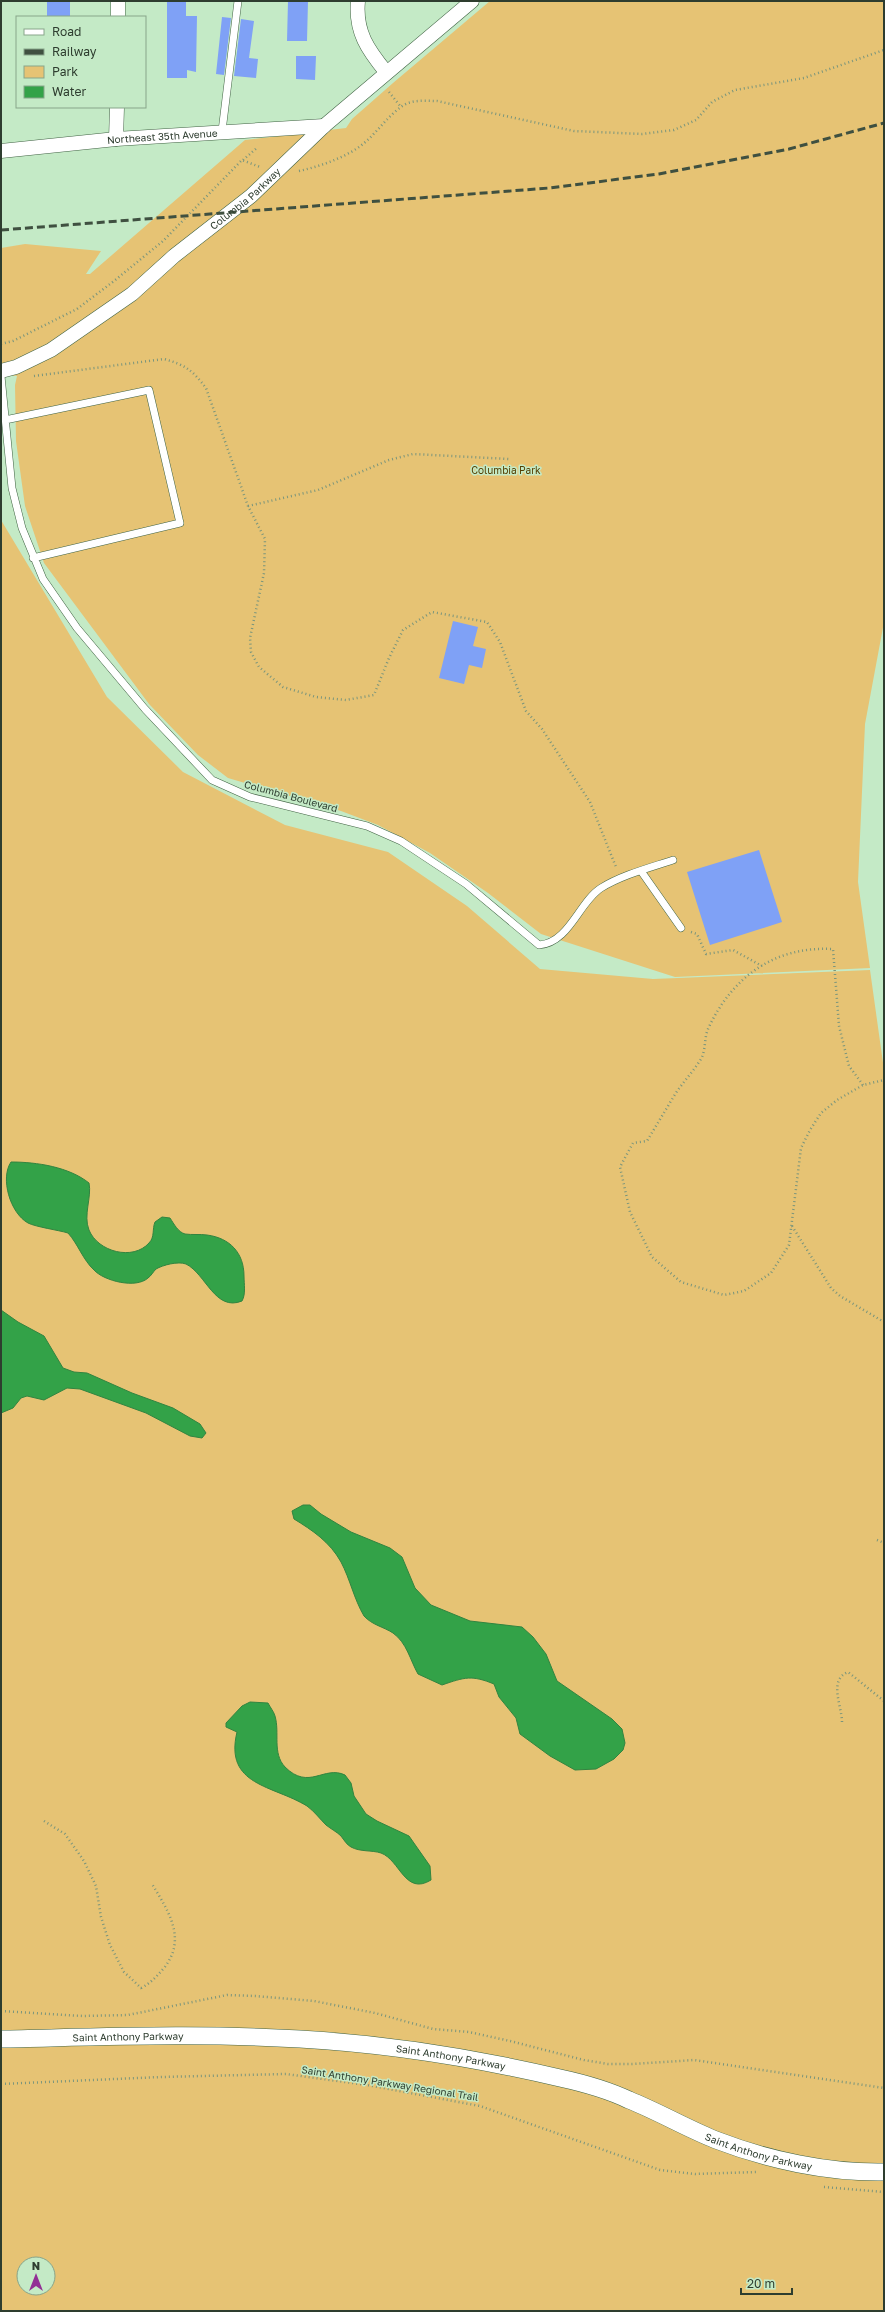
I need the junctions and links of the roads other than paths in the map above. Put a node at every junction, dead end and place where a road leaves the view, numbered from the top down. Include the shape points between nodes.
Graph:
1 (118, 1) edge
2 (238, 1) edge
3 (358, 1) edge
4 (472, 1) edge
5 (118, 16) edge
6 (386, 72) junction
7 (117, 108) edge
8 (324, 126) junction
9 (222, 131) junction
10 (116, 139) junction
11 (1, 151) edge
12 (1, 371) edge
13 (1, 376) edge
14 (5, 420) junction
15 (33, 558) junction
16 (673, 860) dead end
17 (641, 871) junction
18 (681, 928) road end
19 (1, 2039) edge
20 (884, 2172) edge

1 - 5 street
2 - 9 lane
3 - 6 street via 361,36
4 - 6 street, Columbia Parkway
6 - 8 street, Columbia Parkway
7 - 10 street
8 - 9 street, Northeast 35th Avenue
8 - 12 street, Columbia Parkway via 251,196 174,256 132,294 51,350 16,367
9 - 10 street, Northeast 35th Avenue
10 - 11 street, Northeast 35th Avenue
13 - 14 lane, Columbia Boulevard
14 - 15 lane, Columbia Boulevard via 12,488
14 - 15 lane via 149,390 180,523
15 - 17 lane, Columbia Boulevard via 43,579 77,628 145,709 212,780 250,797 367,826 401,841 466,884 539,945 548,945 562,935 599,889
16 - 17 lane, Columbia Boulevard
17 - 18 lane
19 - 20 street, Saint Anthony Parkway via 257,2037 303,2039 435,2054 507,2066 572,2081 628,2099 716,2140 804,2165 858,2172

